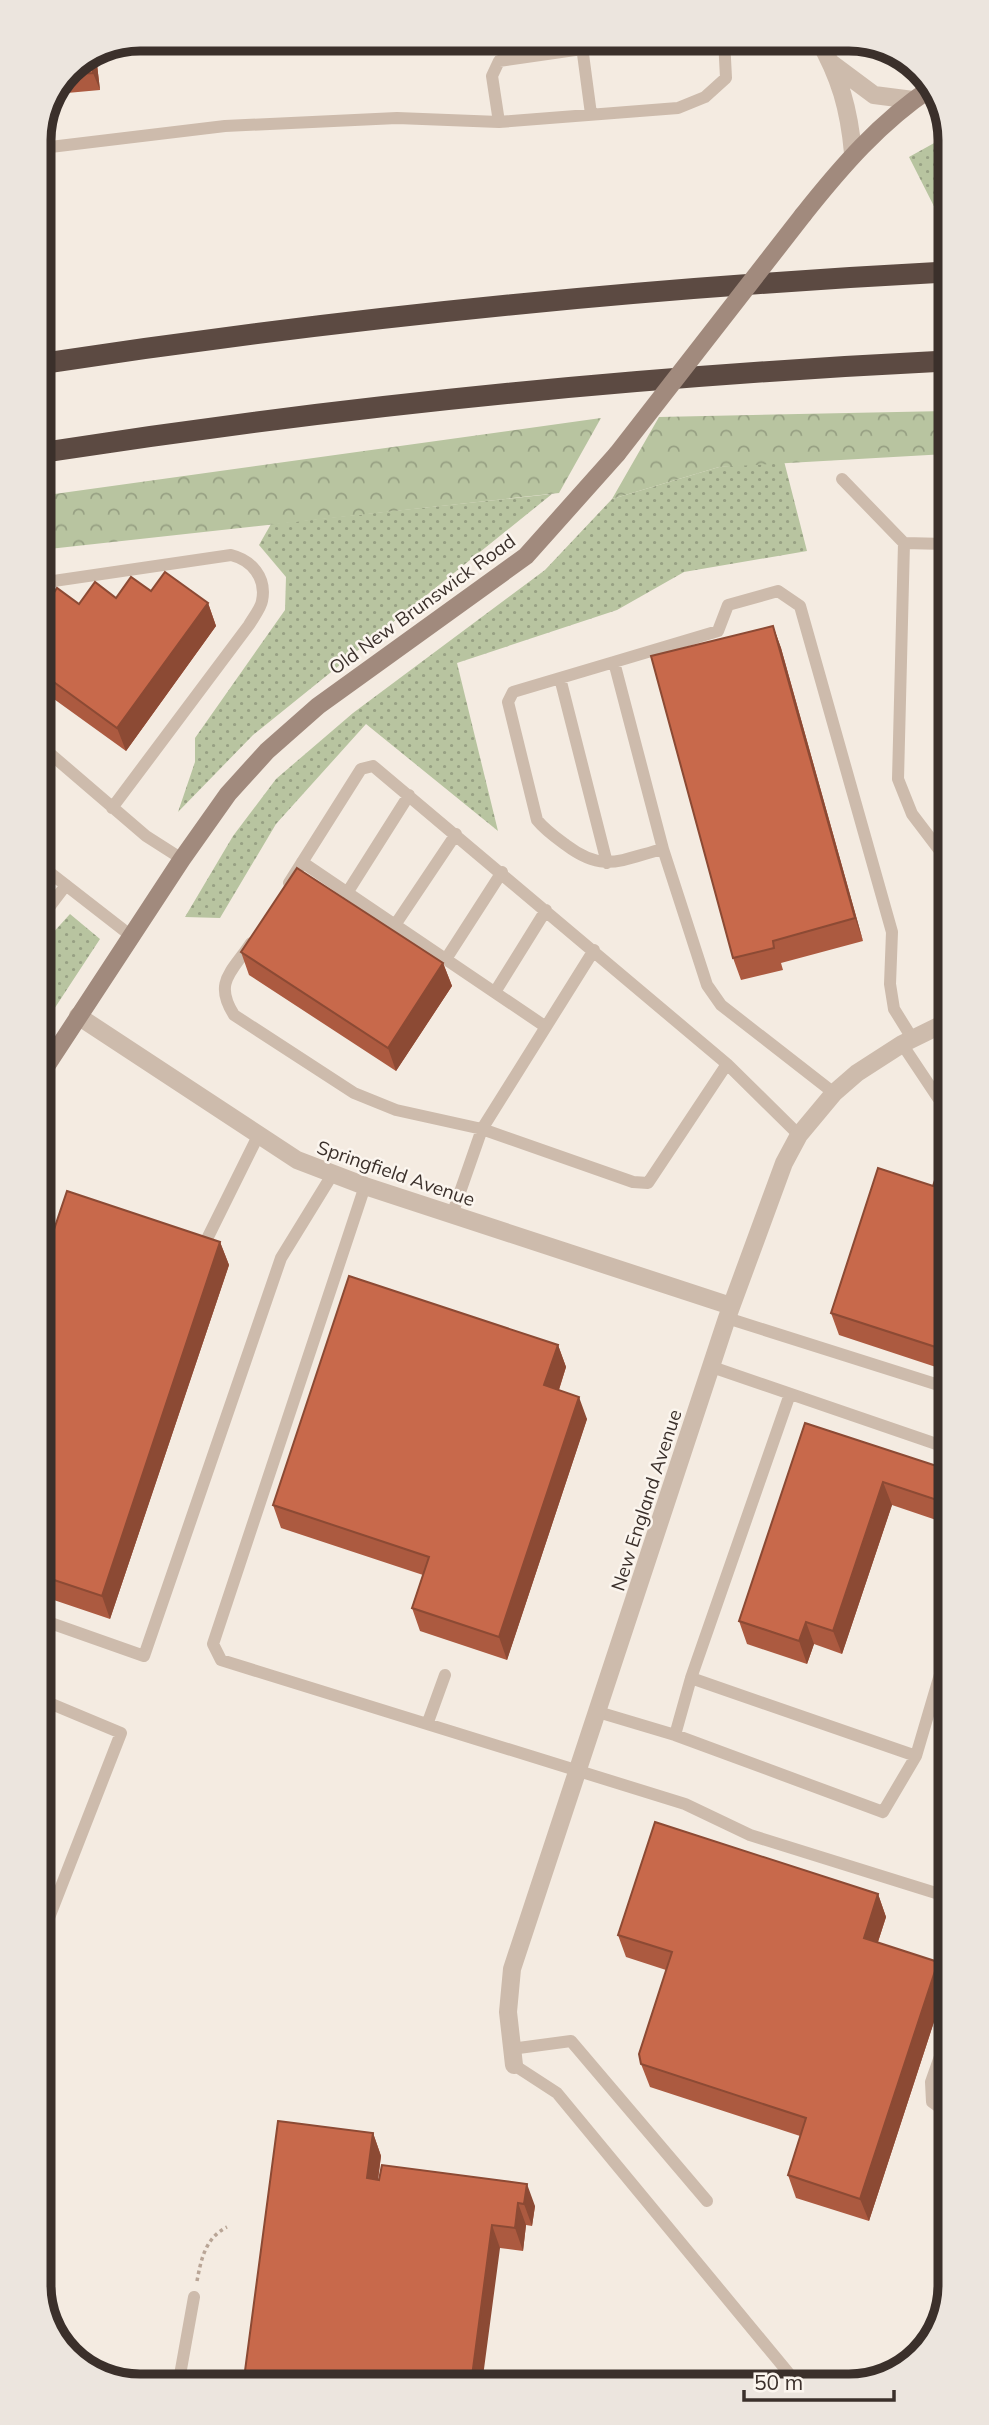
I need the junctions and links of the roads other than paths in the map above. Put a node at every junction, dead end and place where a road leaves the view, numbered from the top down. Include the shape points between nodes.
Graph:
1 (548, 51) edge
2 (583, 51) edge
3 (725, 51) edge
4 (824, 51) edge
5 (831, 63) junction
6 (925, 93) edge
7 (913, 100) junction
8 (592, 114) junction
9 (499, 122) junction
10 (51, 147) edge
11 (853, 153) junction
12 (938, 272) edge
13 (51, 361) edge
14 (938, 361) edge
15 (51, 451) edge
16 (842, 479) dead end
17 (904, 543) junction
18 (938, 544) edge
19 (51, 581) edge
20 (614, 662) junction
21 (560, 678) junction
22 (51, 755) edge
23 (409, 795) junction
24 (112, 808) junction
25 (456, 834) junction
26 (938, 848) edge
27 (663, 849) junction
28 (182, 859) junction
29 (302, 862) junction
30 (607, 863) junction
31 (502, 872) junction
32 (51, 874) edge
33 (66, 886) junction
34 (347, 893) junction
35 (280, 896) edge
36 (51, 904) edge
37 (547, 910) junction
38 (395, 925) junction
39 (259, 930) edge
40 (130, 935) junction
41 (594, 950) junction
42 (446, 959) junction
43 (495, 992) junction
44 (78, 1016) junction
45 (938, 1026) edge
46 (546, 1027) junction
47 (907, 1041) junction
48 (51, 1058) edge
49 (727, 1064) junction
50 (834, 1093) junction
51 (938, 1098) edge
52 (482, 1129) junction
53 (799, 1135) junction
54 (258, 1136) junction
55 (332, 1175) junction
56 (365, 1186) junction
57 (452, 1215) junction
58 (203, 1247) edge
59 (729, 1312) junction
60 (712, 1367) junction
61 (938, 1385) edge
62 (790, 1394) junction
63 (938, 1445) edge
64 (51, 1623) edge
65 (445, 1675) dead end
66 (691, 1678) junction
67 (938, 1681) edge
68 (51, 1704) edge
69 (598, 1712) junction
70 (428, 1722) junction
71 (675, 1735) junction
72 (916, 1756) junction
73 (578, 1772) junction
74 (938, 1894) edge
75 (51, 1912) edge
76 (512, 2057) junction
77 (938, 2062) edge
78 (938, 2106) edge
79 (707, 2201) dead end
80 (194, 2297) road end
81 (180, 2374) edge
82 (789, 2374) edge

1 - 9 lane via 499,61 492,76
2 - 8 lane
3 - 8 lane via 726,78 705,97 678,108
4 - 5 street
5 - 7 street via 874,95
5 - 11 street via 849,111
6 - 7 main road, Old New Brunswick Road
7 - 11 main road, Old New Brunswick Road
8 - 9 lane
9 - 10 lane via 397,118 225,126
11 - 28 main road, Old New Brunswick Road, bridge via 617,454 526,556 318,706 228,794
12 - 13 highway via 704,287 429,312
14 - 15 highway via 722,373 513,392
16 - 17 lane
17 - 18 lane
17 - 26 lane via 898,779 912,814
19 - 24 lane via 231,555 246,559 257,569 262,601 249,625
20 - 21 lane
20 - 27 lane
20 - 47 lane via 718,631 729,605 778,591 800,606 892,932 890,984
21 - 30 lane
21 - 30 lane via 508,696 537,820 584,858
22 - 24 lane
23 - 25 lane
23 - 29 lane via 373,766 361,769
23 - 34 lane
24 - 28 lane
25 - 31 lane
25 - 38 lane
27 - 30 lane
27 - 50 lane via 707,985 721,1005
28 - 40 main road, Old New Brunswick Road
29 - 34 lane
29 - 35 lane
31 - 37 lane
31 - 42 lane
32 - 33 lane
33 - 36 lane
33 - 40 lane
34 - 38 lane
37 - 41 lane
37 - 43 lane
38 - 42 lane
39 - 52 lane via 223,987 223,998 234,1015 354,1093 396,1110
40 - 44 main road, Old New Brunswick Road
41 - 46 lane
41 - 49 lane
42 - 43 lane
43 - 46 lane
44 - 48 main road, Old New Brunswick Road
44 - 54 street, Springfield Avenue
45 - 47 street, New England Avenue
46 - 52 lane
47 - 50 street, New England Avenue
47 - 51 lane
49 - 52 lane via 648,1183 633,1182
49 - 53 lane
50 - 53 street, New England Avenue
52 - 57 lane
53 - 59 street, New England Avenue via 784,1163
54 - 55 street, Springfield Avenue
54 - 58 lane
55 - 56 street, Springfield Avenue
55 - 64 lane via 281,1258 144,1656
56 - 57 street, Springfield Avenue
56 - 70 lane via 213,1644 221,1660
57 - 59 street, Springfield Avenue
59 - 60 street, New England Avenue
59 - 61 lane
60 - 62 lane
60 - 69 street, New England Avenue
62 - 63 lane
62 - 66 lane
65 - 70 lane
66 - 71 lane
66 - 72 lane
67 - 72 lane
68 - 75 lane via 121,1733
69 - 71 lane
69 - 73 street, New England Avenue
70 - 73 lane
71 - 72 lane via 883,1812
73 - 74 lane via 685,1804 750,1835
73 - 76 street, New England Avenue via 512,1969 508,2012
76 - 79 lane via 571,2041
76 - 82 lane via 558,2093
77 - 78 lane via 931,2082 932,2102
80 - 81 lane

